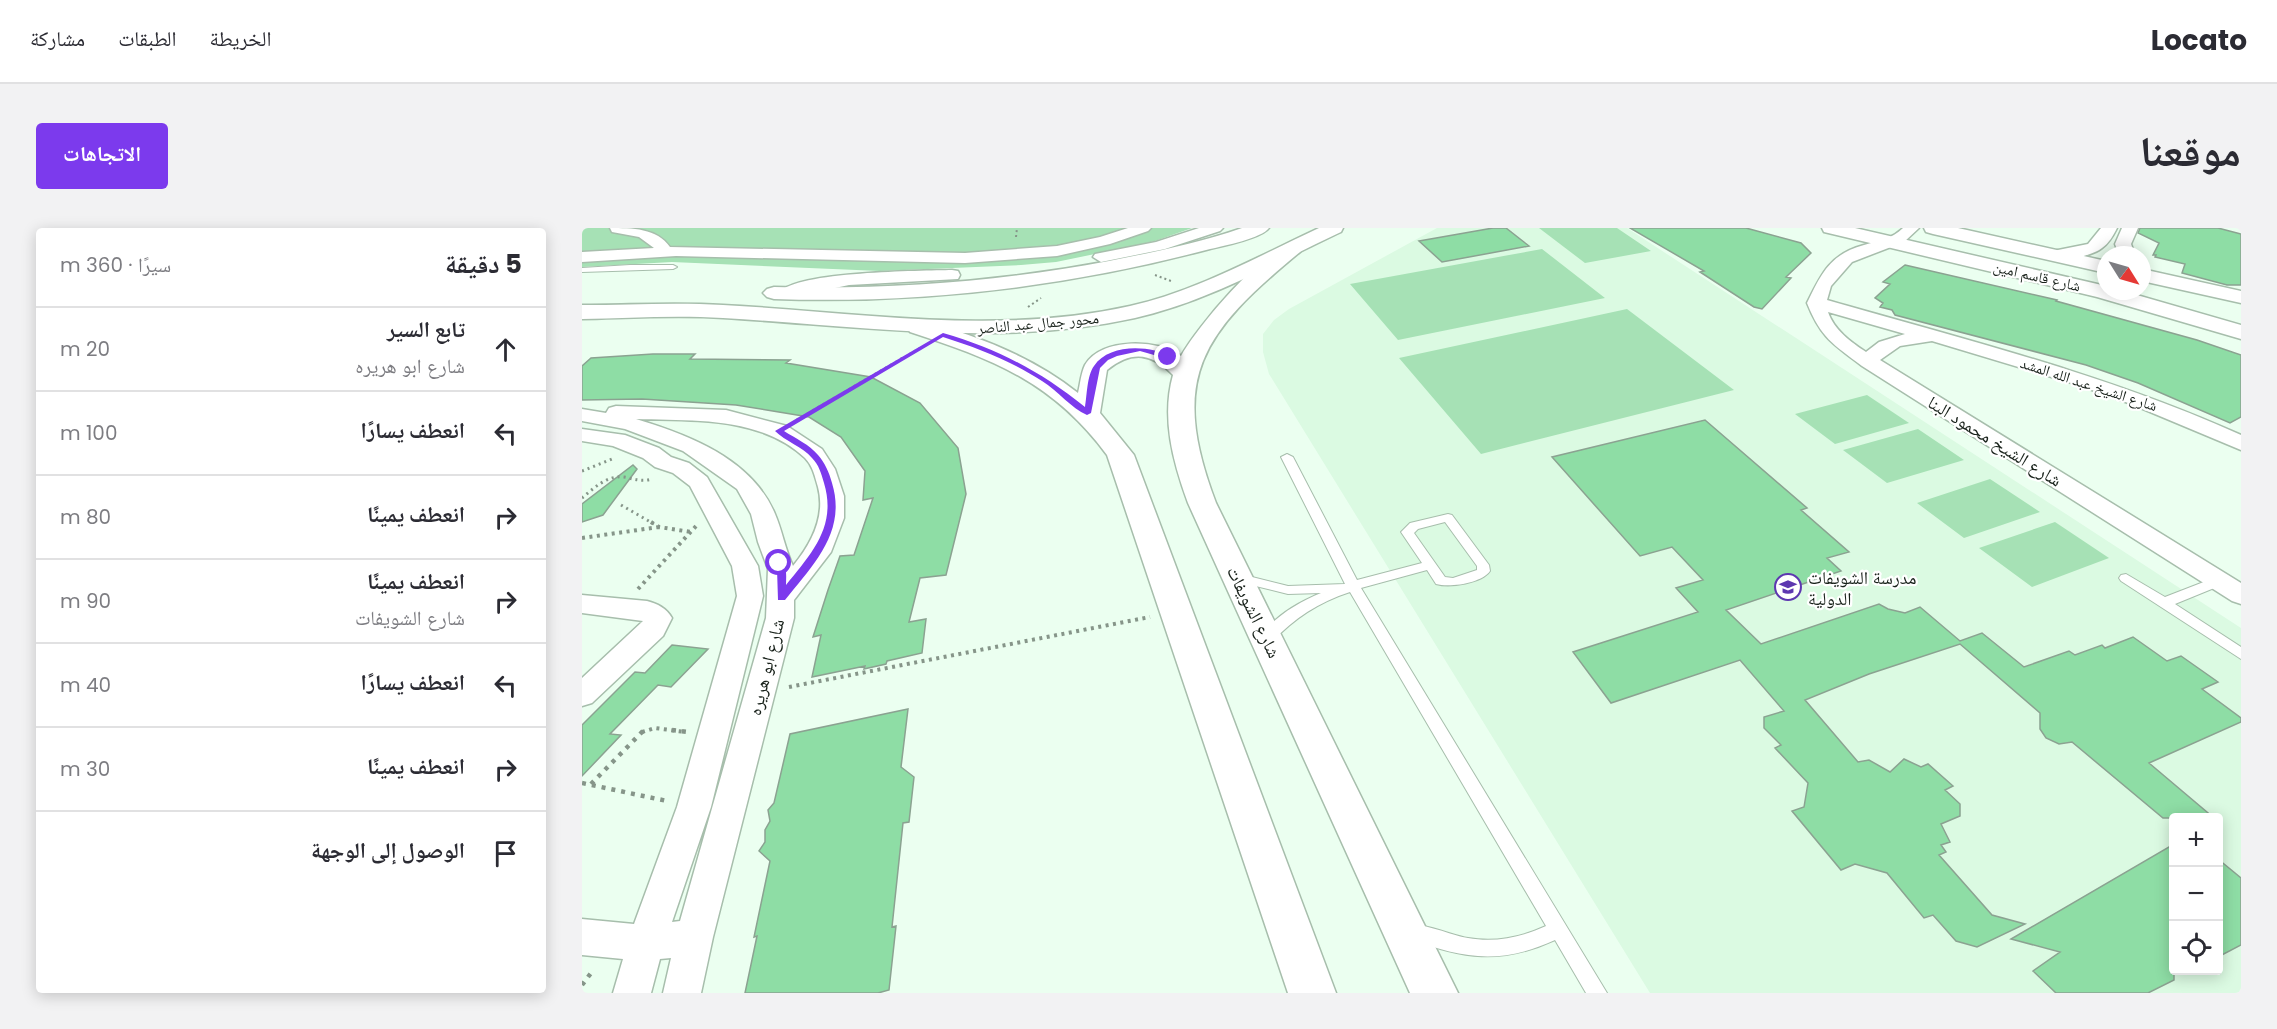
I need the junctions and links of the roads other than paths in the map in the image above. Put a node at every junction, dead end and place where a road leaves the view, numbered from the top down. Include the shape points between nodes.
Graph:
1 (1143, 228) edge
2 (1215, 228) edge
3 (1260, 228) edge
4 (1334, 228) edge
5 (1911, 228) edge
6 (1933, 228) edge
7 (2109, 228) edge
8 (2130, 228) edge
9 (617, 229) edge
10 (1840, 229) edge
11 (1891, 242) junction
12 (2124, 246) edge
13 (1293, 248) junction
14 (664, 251) junction
15 (1851, 255) junction
16 (2054, 255) junction
17 (582, 257) edge
18 (2097, 265) edge
19 (673, 267) dead end
20 (582, 270) edge
21 (2151, 275) edge
22 (752, 291) dead end
23 (788, 293) junction
24 (2241, 297) edge
25 (1816, 303) junction
26 (582, 312) edge
27 (930, 331) junction
28 (2241, 332) edge
29 (1932, 337) junction
30 (1869, 362) junction
31 (1185, 373) junction
32 (1087, 413) junction
33 (582, 414) edge
34 (582, 435) edge
35 (2241, 443) edge
36 (1287, 457) dead end
37 (1429, 565) junction
38 (1238, 577) junction
39 (2127, 578) dead end
40 (2219, 581) junction
41 (1353, 586) junction
42 (2241, 595) edge
43 (781, 598) junction
44 (2164, 603) junction
45 (582, 604) edge
46 (1267, 638) junction
47 (2241, 654) edge
48 (582, 695) edge
49 (1406, 928) junction
50 (1559, 929) junction
51 (582, 937) edge
52 (694, 937) junction
53 (646, 943) junction
54 (632, 993) edge
55 (682, 993) edge
56 (1312, 993) edge
57 (1434, 993) edge
58 (1597, 993) edge

1 - 14 street via 1057,251 965,258
2 - 23 street via 1159,246 1060,264 837,281
3 - 23 main road via 1168,255 1062,277 914,293
4 - 13 main road, محور جمال عبد الناصر
5 - 11 street
6 - 16 main road, شارع قاسم امين
7 - 16 street via 2097,247
8 - 12 street
9 - 14 street via 651,236
10 - 11 main road, شارع قاسم امين
10 - 15 street
11 - 15 street
11 - 28 main road, شارع قاسم امين via 2103,292
13 - 27 main road, محور جمال عبد الناصر via 1186,295 1125,314 1069,323
13 - 31 main road, شارع الشويفات via 1227,310 1202,342
14 - 17 street
15 - 25 street via 1821,285
16 - 18 main road, شارع قاسم امين
19 - 20 lane
21 - 24 main road
22 - 23 main road
25 - 29 street, شارع الشيخ عبد الله المشد
25 - 30 street, شارع الشيخ محمود البنا via 1830,332
26 - 27 main road, محور جمال عبد الناصر via 720,311 808,316
27 - 32 main road via 986,349 1025,368
29 - 30 street, شارع الشيخ عبد الله المشد via 1890,344 1877,351
29 - 35 street, شارع الشيخ عبد الله المشد via 2101,386
30 - 40 street, شارع الشيخ محمود البنا
31 - 32 main road via 1168,357 1152,351 1115,354 1096,367
31 - 38 main road, شارع الشويفات via 1181,405 1188,465
32 - 56 main road via 1120,455
33 - 43 street, شارع ابو هريره via 630,424 691,446 746,486 763,514 782,569
33 - 43 street via 716,415 778,431 814,454 824,469 832,496 832,518 818,552
34 - 53 street, شارع ابو هريره via 617,440 651,453 699,482 745,566 750,596 694,807
36 - 41 lane
37 - 37 lane via 1407,530 1448,518 1484,571 1444,582
37 - 41 lane
38 - 41 lane via 1288,590
38 - 46 main road, شارع الشويفات
39 - 44 lane
40 - 42 street, شارع الشيخ محمود البنا
40 - 44 lane
41 - 46 lane via 1285,618
41 - 50 lane
43 - 52 street, شارع ابو هريره via 780,618
44 - 47 lane
45 - 48 street via 647,610 658,618 653,629
46 - 49 main road, شارع الشويفات
49 - 50 lane via 1450,945 1494,949 1534,941
49 - 57 main road, شارع الشويفات
50 - 58 lane
51 - 53 street
52 - 53 street
52 - 55 street, شارع ابو هريره
53 - 54 street, شارع ابو هريره

